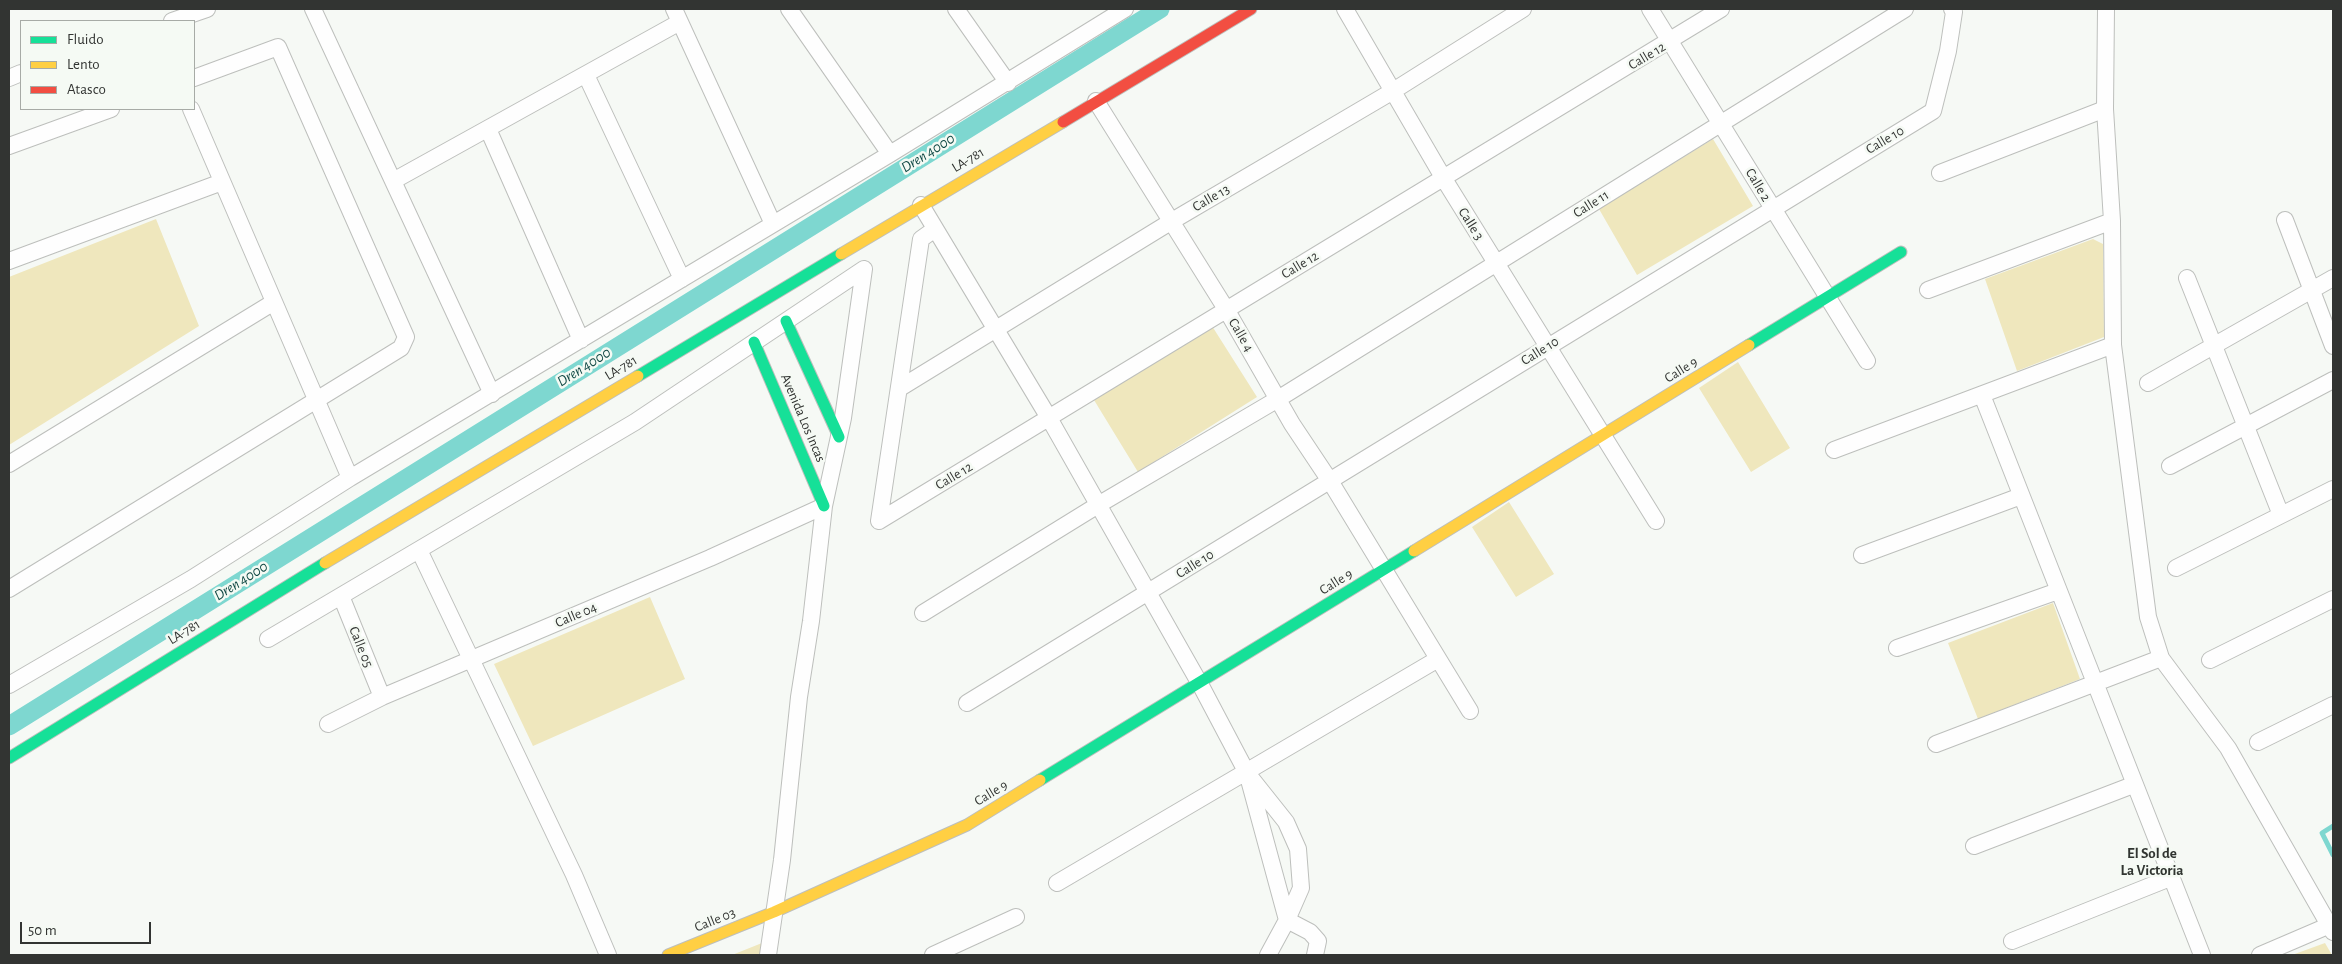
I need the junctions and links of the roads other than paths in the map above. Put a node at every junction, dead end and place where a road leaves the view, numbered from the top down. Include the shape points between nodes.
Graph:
1 (206, 9) edge
2 (313, 9) edge
3 (789, 9) edge
4 (956, 9) edge
5 (1124, 9) edge
6 (1251, 9) edge
7 (1345, 9) edge
8 (1523, 9) edge
9 (1650, 9) edge
10 (1721, 9) edge
11 (1905, 9) edge
12 (1952, 9) edge
13 (2106, 9) edge
14 (677, 15) edge
15 (175, 20) edge
16 (1670, 42) junction
17 (586, 74) junction
18 (195, 78) edge
19 (1008, 83) junction
20 (1392, 91) junction
21 (1096, 101) junction
22 (2105, 109) junction
23 (108, 110) edge
24 (191, 110) edge
25 (1720, 124) junction
26 (488, 129) junction
27 (9, 146) edge
28 (890, 154) junction
29 (1940, 173) dead end
30 (1444, 179) junction
31 (393, 181) junction
32 (222, 182) junction
33 (921, 206) junction
34 (1772, 208) junction
35 (2285, 220) dead end
36 (1172, 221) junction
37 (2112, 221) junction
38 (773, 224) junction
39 (935, 229) junction
40 (1901, 252) dead end
41 (9, 260) edge
42 (1496, 264) junction
43 (2187, 278) dead end
44 (2333, 278) edge
45 (682, 279) junction
46 (1928, 290) dead end
47 (2312, 290) junction
48 (1828, 297) junction
49 (274, 302) junction
50 (1226, 308) junction
51 (786, 321) junction
52 (994, 330) junction
53 (581, 340) junction
54 (754, 342) junction
55 (2113, 345) junction
56 (2213, 346) junction
57 (2333, 346) edge
58 (1547, 347) junction
59 (1867, 361) dead end
60 (2333, 380) edge
61 (2148, 383) dead end
62 (900, 388) junction
63 (492, 394) junction
64 (1982, 395) junction
65 (315, 399) junction
66 (1278, 399) junction
67 (1049, 418) junction
68 (2245, 426) junction
69 (1602, 436) junction
70 (838, 437) junction
71 (1834, 450) dead end
72 (9, 464) edge
73 (2170, 466) dead end
74 (350, 478) junction
75 (1330, 481) junction
76 (2333, 488) edge
77 (2021, 496) junction
78 (1098, 505) junction
79 (824, 506) junction
80 (2281, 515) junction
81 (1656, 521) dead end
82 (419, 550) junction
83 (1862, 555) dead end
84 (2176, 568) dead end
85 (1383, 571) junction
86 (9, 589) edge
87 (2058, 591) junction
88 (1148, 594) junction
89 (341, 596) junction
90 (2333, 599) edge
91 (923, 613) dead end
92 (268, 639) dead end
93 (1897, 648) dead end
94 (2161, 658) junction
95 (472, 659) junction
96 (1438, 659) junction
97 (2210, 660) dead end
98 (1200, 684) junction
99 (2096, 684) junction
100 (9, 685) edge
101 (382, 697) junction
102 (967, 704) dead end
103 (2333, 705) edge
104 (1470, 711) dead end
105 (328, 724) dead end
106 (2258, 742) dead end
107 (1936, 744) dead end
108 (9, 758) edge
109 (1248, 773) junction
110 (2133, 785) junction
111 (1974, 846) dead end
112 (2170, 878) junction
113 (1057, 883) dead end
114 (774, 912) junction
115 (1016, 917) dead end
116 (1287, 920) junction
117 (2331, 929) edge
118 (2012, 941) dead end
119 (608, 955) edge
120 (668, 955) edge
121 (768, 955) edge
122 (933, 955) edge
123 (1268, 955) edge
124 (1315, 955) edge
125 (2202, 955) edge
126 (2260, 955) edge

1 - 15 street
2 - 31 street
3 - 28 street
4 - 19 street
5 - 19 street
6 - 21 street, LA-781 / LA-781
7 - 20 street, Calle 3
8 - 20 street, Calle 13
9 - 16 street, Calle 2
10 - 16 street, Calle 12
11 - 25 street, Calle 11
12 - 34 street, Calle 10 via 1948,51 1933,111
13 - 22 street
14 - 17 street
14 - 38 street
16 - 25 street, Calle 2
16 - 30 street, Calle 12
17 - 26 street
17 - 45 street
18 - 65 street via 278,47 406,337 401,348
19 - 28 street
20 - 30 street, Calle 3
20 - 36 street, Calle 13
21 - 33 street, LA-781 / LA-781
21 - 36 street, Calle 4
22 - 29 street
22 - 37 street
23 - 27 street
24 - 32 street
25 - 34 street, Calle 2
25 - 42 street, Calle 11
26 - 31 street
26 - 53 street
28 - 38 street
30 - 42 street, Calle 3
30 - 50 street, Calle 12
31 - 63 street
32 - 41 street
32 - 49 street
33 - 39 street
33 - 108 street, LA-781 / LA-781 via 267,598
34 - 48 street, Calle 2
34 - 58 street, Calle 10
35 - 47 street
36 - 50 street, Calle 4
36 - 52 street, Calle 13
37 - 46 street
37 - 55 street
38 - 45 street
39 - 52 street
39 - 62 street via 921,239
40 - 48 street, Calle 9
42 - 58 street, Calle 3
42 - 66 street, Calle 11
43 - 56 street
44 - 47 street
45 - 53 street
47 - 56 street
47 - 57 street
48 - 59 street, Calle 2
48 - 69 street, Calle 9
49 - 65 street
49 - 72 street
50 - 66 street, Calle 4
50 - 67 street, Calle 12
51 - 54 street
51 - 70 street, Avenida Los Incas
51 - 70 street via 864,269
52 - 62 street, Calle 13
52 - 67 street
53 - 63 street
54 - 79 street, Avenida Los Incas
54 - 82 street via 635,422
55 - 64 street
55 - 94 street via 2148,617
56 - 61 street
56 - 68 street
58 - 69 street, Calle 3
58 - 75 street, Calle 10
60 - 68 street
62 - 67 street, Calle 12 via 879,521
63 - 74 street
64 - 71 street
64 - 77 street
65 - 74 street
65 - 86 street
66 - 75 street, Calle 4
66 - 78 street, Calle 11
67 - 78 street
68 - 73 street
68 - 80 street
69 - 81 street, Calle 3
69 - 85 street, Calle 9
70 - 79 street
74 - 100 street via 192,579
75 - 85 street, Calle 4
75 - 88 street, Calle 10
76 - 80 street
77 - 83 street
77 - 87 street
78 - 88 street
78 - 91 street, Calle 11
79 - 95 street, Calle 04
79 - 114 street
80 - 84 street
82 - 89 street
82 - 95 street
85 - 96 street, Calle 4
85 - 98 street, Calle 9
87 - 93 street
87 - 99 street
88 - 98 street
88 - 102 street, Calle 10
89 - 92 street
89 - 101 street, Calle 05
90 - 97 street
94 - 99 street
94 - 117 street via 2228,748
95 - 101 street, Calle 04
95 - 119 street via 574,875
96 - 104 street, Calle 4
96 - 109 street
98 - 109 street
98 - 114 street, Calle 9 via 967,826
99 - 107 street
99 - 110 street
101 - 105 street, Calle 04
103 - 106 street
109 - 113 street
109 - 116 street
109 - 116 street via 1286,822 1298,849 1301,888
110 - 111 street
110 - 112 street
112 - 118 street
112 - 125 street
114 - 120 street, Calle 03
114 - 121 street
115 - 122 street
116 - 123 street
116 - 124 street via 1310,932 1318,942
117 - 126 street

